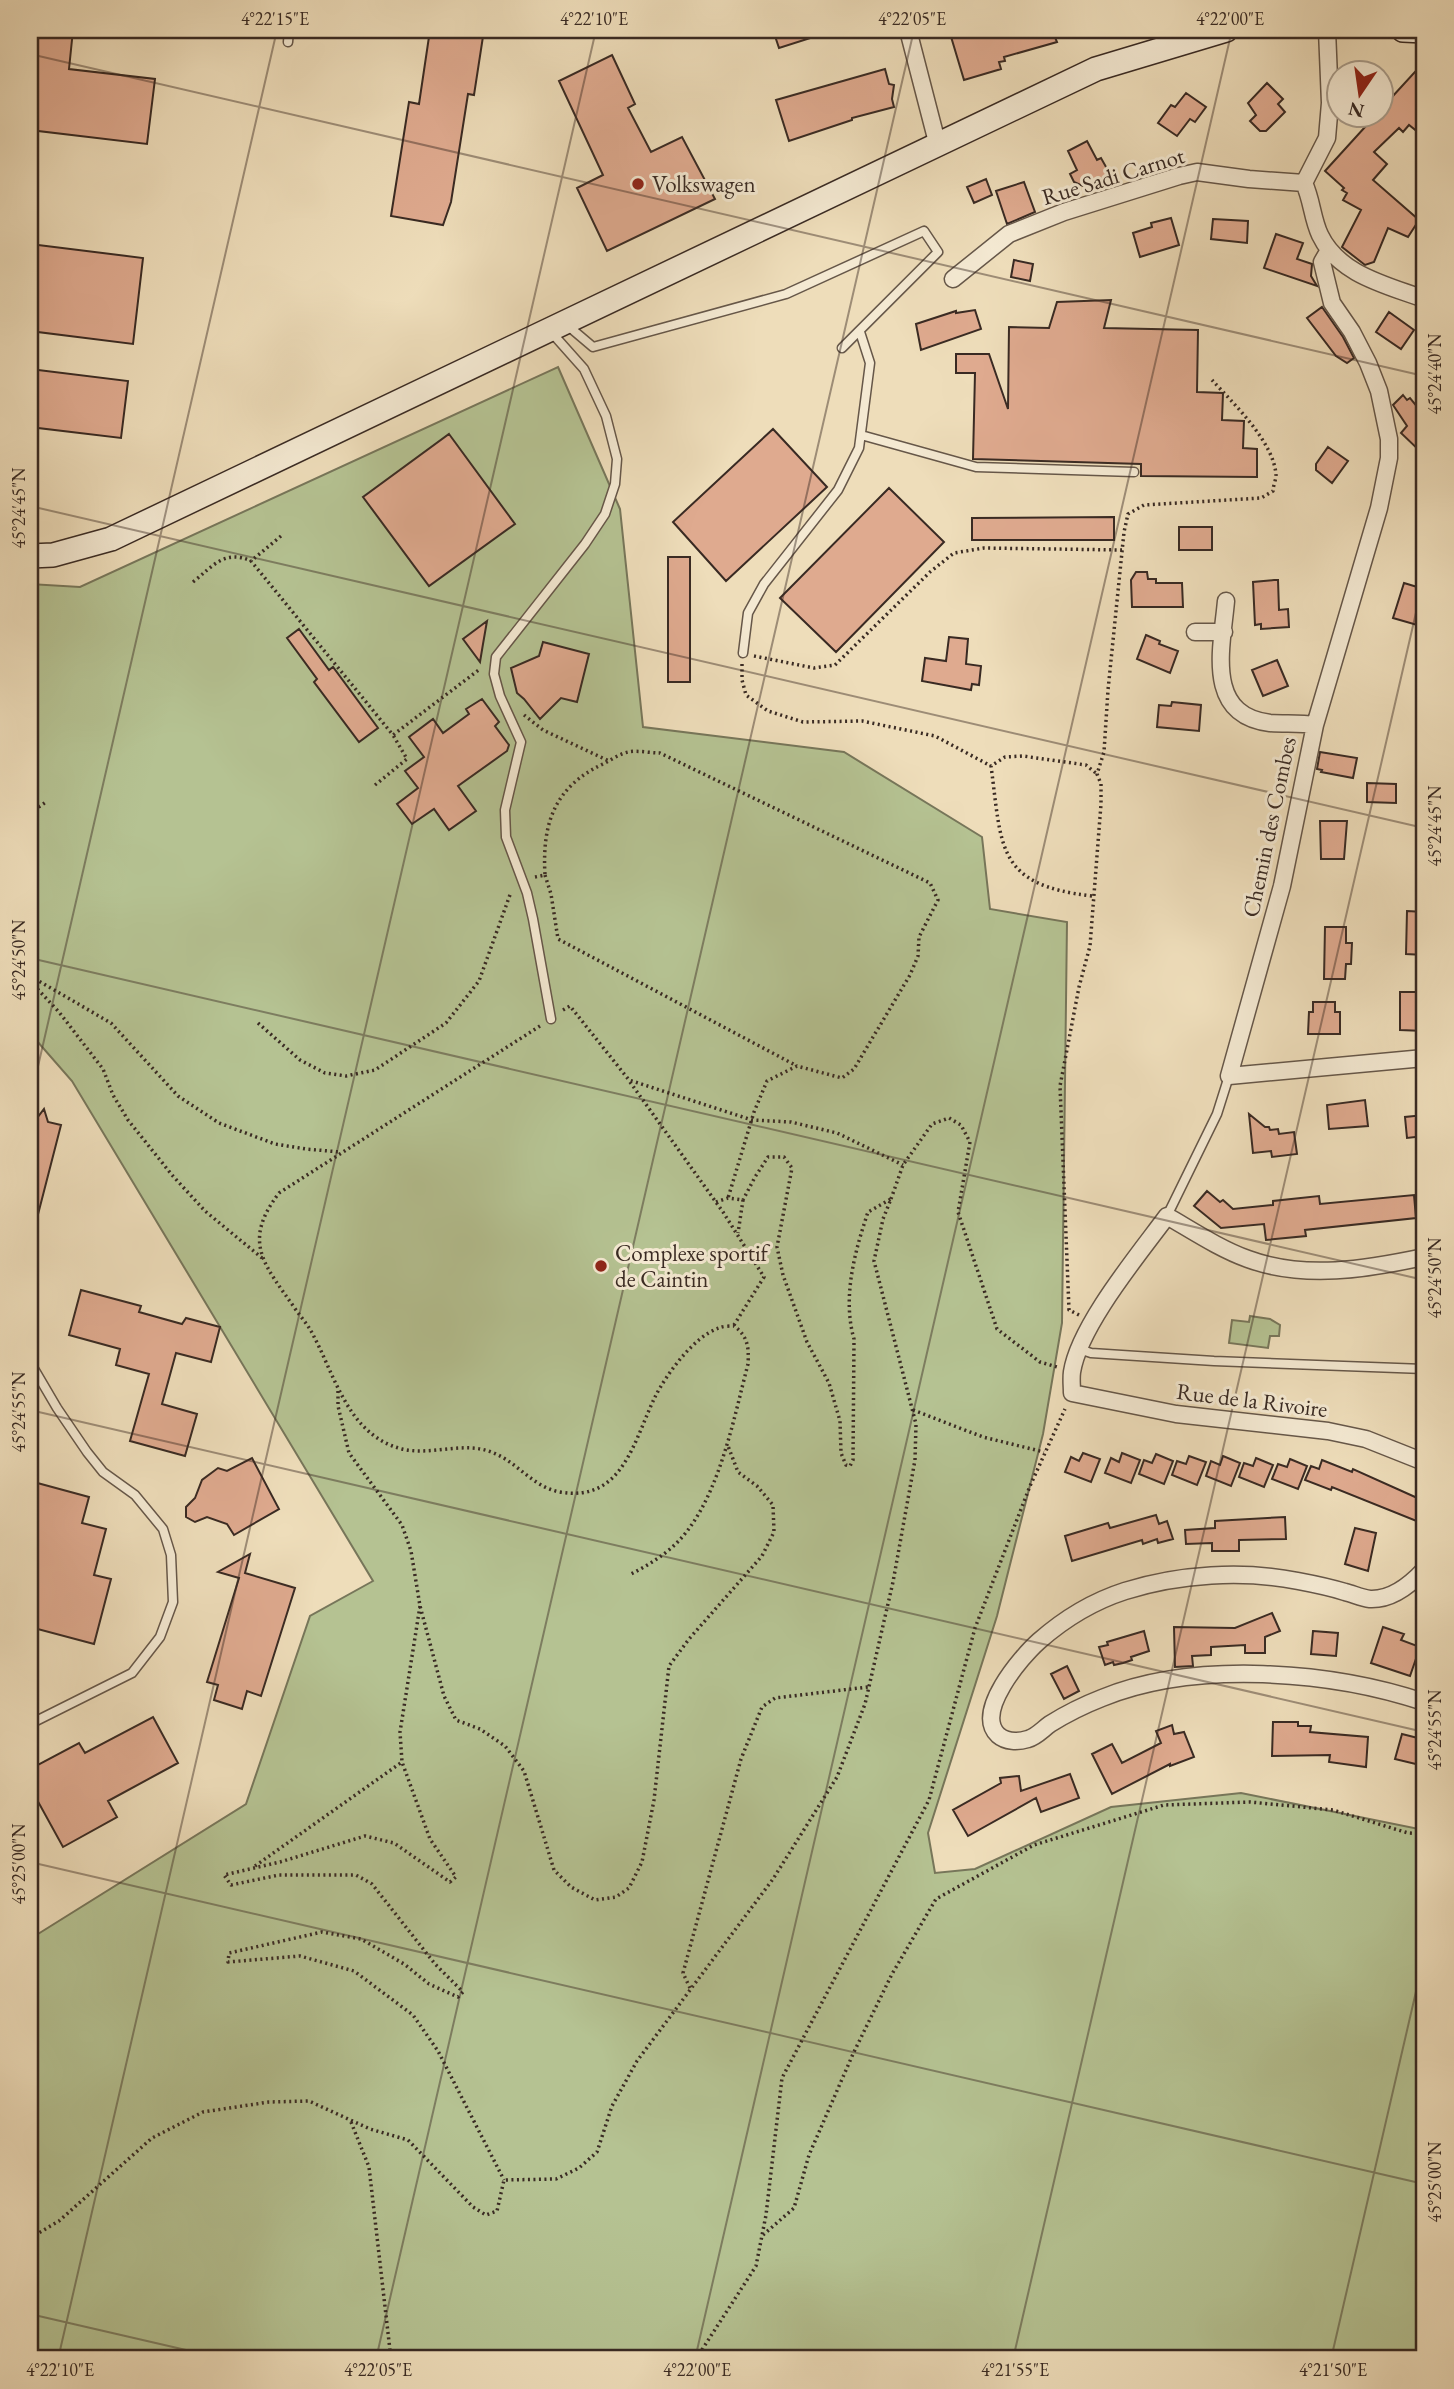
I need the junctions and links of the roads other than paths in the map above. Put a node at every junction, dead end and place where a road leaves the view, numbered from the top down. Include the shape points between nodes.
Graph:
1 (289, 30) edge
2 (908, 30) edge
3 (1226, 30) edge
4 (1327, 30) edge
5 (1403, 30) edge
6 (1424, 31) edge
7 (288, 42) dead end
8 (938, 146) junction
9 (1304, 183) junction
10 (1329, 250) junction
11 (953, 279) dead end
12 (1424, 299) edge
13 (557, 327) junction
14 (860, 332) junction
15 (842, 348) dead end
16 (860, 435) junction
17 (1134, 472) dead end
18 (30, 556) edge
19 (1226, 601) dead end
20 (1195, 632) dead end
21 (1224, 632) junction
22 (743, 653) road end
23 (1314, 724) junction
24 (551, 1019) road end
25 (1424, 1058) edge
26 (1229, 1076) junction
27 (1167, 1216) junction
28 (1424, 1257) edge
29 (1079, 1349) junction
30 (30, 1362) edge
31 (1424, 1369) edge
32 (1072, 1393) joint
33 (1424, 1462) edge
34 (1424, 1570) edge
35 (1424, 1702) edge
36 (30, 1724) edge

1 - 7 lane
2 - 8 street
3 - 8 main road via 1096,69
4 - 9 street via 1327,138
5 - 6 main road
8 - 13 main road
9 - 10 street via 1320,236
9 - 11 street, Rue Sadi Carnot via 1197,172 1179,176 1009,234
10 - 12 street via 1343,265
10 - 23 street, Chemin des Combes via 1322,261 1332,303 1352,331 1379,391 1389,458 1379,508
13 - 14 lane via 593,347 786,293 924,231 938,251
13 - 18 main road via 111,540
13 - 24 lane via 606,416 617,459 606,514 496,657 494,674 500,696 521,742 505,810 506,837 540,949
14 - 15 lane
14 - 16 lane via 870,363
16 - 17 lane via 976,467
16 - 22 lane via 859,448 838,491 748,613
19 - 21 street
20 - 21 street
21 - 23 street via 1222,686 1228,699 1254,719
23 - 26 street, Chemin des Combes via 1282,886
25 - 26 street
26 - 27 lane, Chemin des Combes via 1217,1114
27 - 28 street via 1248,1259 1282,1269 1330,1271
27 - 29 street, Chemin des Combes via 1126,1270
29 - 31 lane via 1214,1361
29 - 32 street, Chemin des Combes
30 - 36 lane via 87,1452 103,1472 135,1495 163,1529 171,1555 173,1602 160,1637 132,1673
32 - 33 street, Rue de la Rivoire via 1176,1415 1328,1431 1366,1439
34 - 35 street via 1404,1588 1370,1599 1295,1580 1248,1575 1163,1582 1126,1591 1096,1602 1038,1642 1012,1671 991,1716 994,1731 1003,1739 1031,1739 1067,1714 1132,1688 1254,1674 1339,1680

